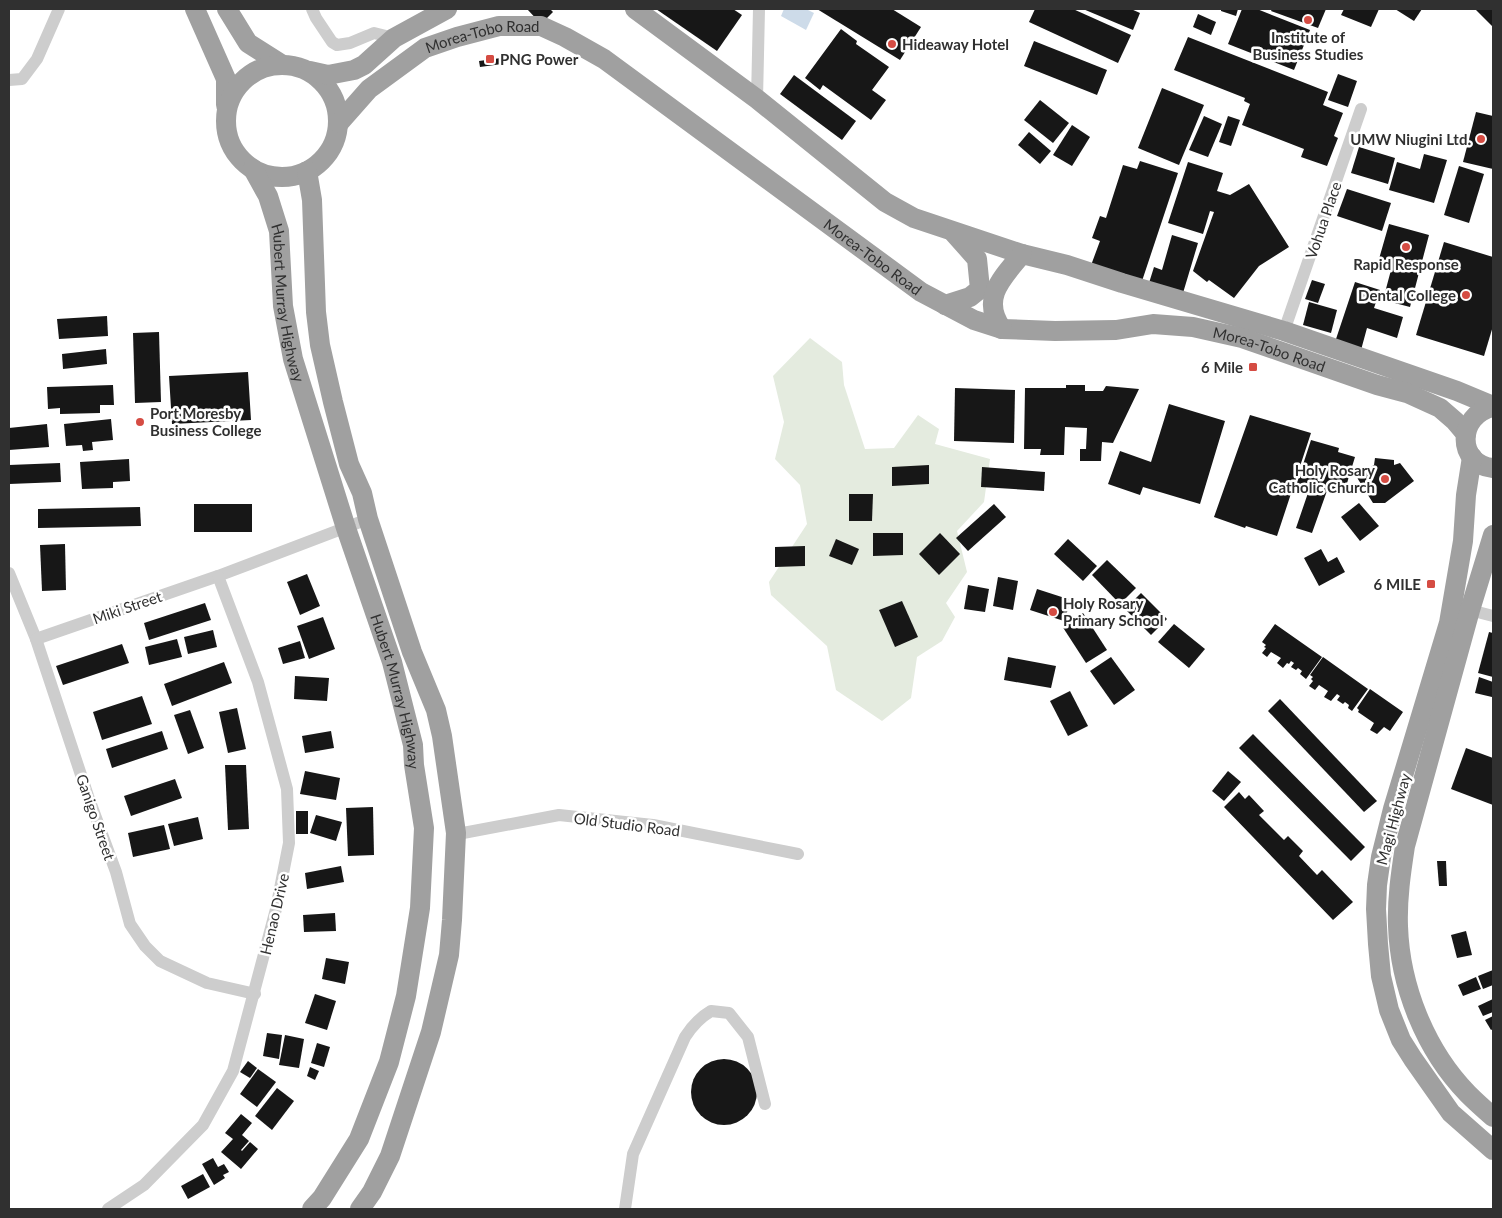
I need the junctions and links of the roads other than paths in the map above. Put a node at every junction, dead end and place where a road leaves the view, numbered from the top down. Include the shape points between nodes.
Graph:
1 (60, 9) edge
2 (195, 9) edge
3 (227, 9) edge
4 (312, 9) edge
5 (448, 9) edge
6 (635, 9) edge
7 (759, 9) edge
8 (394, 38) junction
9 (280, 64) junction
10 (307, 70) junction
11 (9, 80) edge
12 (757, 99) junction
13 (1361, 109) dead end
14 (226, 115) junction
15 (339, 123) junction
16 (253, 169) junction
17 (306, 172) junction
18 (953, 231) junction
19 (1022, 254) junction
20 (1141, 289) junction
21 (945, 305) junction
22 (1153, 324) junction
23 (1002, 329) junction
24 (1284, 331) junction
25 (1493, 407) edge
26 (1466, 434) junction
27 (1472, 457) junction
28 (1493, 468) edge
29 (368, 519) junction
30 (346, 528) junction
31 (1493, 535) edge
32 (9, 572) edge
33 (218, 576) junction
34 (1470, 610) junction
35 (1493, 616) edge
36 (36, 639) junction
37 (456, 833) junction
38 (798, 854) dead end
39 (254, 994) junction
40 (765, 1104) dead end
41 (1493, 1117) edge
42 (1493, 1150) edge
43 (108, 1209) edge
44 (312, 1209) edge
45 (360, 1209) edge
46 (625, 1209) edge

1 - 11 street via 37,60 22,79
2 - 14 highway via 226,79
3 - 9 highway via 248,43
4 - 8 street via 337,45 374,33
5 - 8 highway, Morea-Tobo Road
6 - 12 highway, Morea-Tobo Road
7 - 12 street
8 - 10 highway, Morea-Tobo Road via 354,70 328,75
9 - 10 highway
9 - 14 highway via 248,75 233,93
10 - 15 highway via 331,92
12 - 18 highway, Morea-Tobo Road via 886,202 914,218
13 - 24 street, Vohua Place
14 - 16 highway via 226,131 231,146
15 - 17 highway via 330,152
15 - 21 highway, Morea-Tobo Road via 369,89 425,48 499,26 541,26 604,60 921,292
16 - 17 highway via 280,177
16 - 30 highway, Hubert Murray Highway via 268,196 280,231 283,306 293,359
17 - 29 highway, Hubert Murray Highway via 312,200 320,346 347,456 362,493
18 - 19 highway, Morea-Tobo Road
18 - 21 highway via 977,259 980,289 970,297
19 - 20 highway, Morea-Tobo Road
19 - 23 highway via 998,284 994,295 992,310
20 - 22 highway via 1159,305 1160,314
20 - 24 highway, Morea-Tobo Road
21 - 23 highway, Morea-Tobo Road via 974,320
22 - 23 highway, Morea-Tobo Road via 1116,330 1055,332
22 - 26 highway, Morea-Tobo Road via 1193,327 1242,338 1407,393 1440,408
24 - 25 highway, Morea-Tobo Road
25 - 26 highway via 1476,414
26 - 27 highway via 1467,449
27 - 28 highway
27 - 42 highway, Magi Highway via 1464,541 1449,623 1381,857 1376,909 1381,976 1389,1010 1401,1040 1451,1113
29 - 30 street, Miki Street
29 - 37 highway, Hubert Murray Highway via 412,652 436,710
30 - 33 street, Miki Street
30 - 44 highway, Hubert Murray Highway via 392,662 413,745 424,828 420,908 406,996 389,1062 359,1139
31 - 34 highway, Magi Highway
32 - 36 street, Ganigo Street
33 - 36 street, Miki Street
33 - 39 street, Henao Drive via 258,682 287,790 289,843
34 - 35 street
34 - 41 highway, Magi Highway via 1405,846 1398,925 1403,969 1423,1029 1467,1094
36 - 39 street, Ganigo Street via 116,872 130,924 160,961 207,983
37 - 38 street, Old Studio Road via 559,815 653,825
37 - 45 highway, Hubert Murray Highway via 448,955 431,1032 390,1156
39 - 43 street, Henao Drive via 233,1072 202,1125 144,1185
40 - 46 street via 748,1037 729,1013 710,1011 693,1024 685,1037 633,1154

